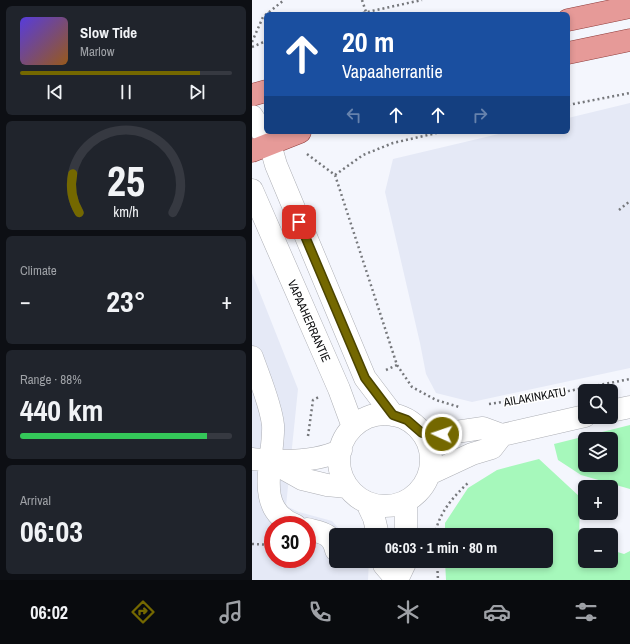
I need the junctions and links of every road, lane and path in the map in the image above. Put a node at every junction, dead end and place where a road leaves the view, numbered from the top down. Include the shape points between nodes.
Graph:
1 (284, 0) edge
2 (422, 0) edge
3 (363, 1) edge
4 (630, 7) edge
5 (269, 12) edge
6 (366, 12) joint
7 (264, 16) edge
8 (570, 20) edge
9 (630, 40) edge
10 (252, 42) edge
11 (264, 42) edge
12 (252, 47) edge
13 (570, 54) edge
14 (264, 91) edge
15 (630, 93) edge
16 (252, 95) edge
17 (570, 105) edge
18 (252, 116) edge
19 (431, 134) edge
20 (301, 141) edge
21 (261, 147) edge
22 (335, 175) junction
23 (252, 190) edge
24 (630, 201) edge
25 (619, 210) dead end
26 (257, 211) edge
27 (252, 357) edge
28 (397, 365) dead end
29 (630, 379) edge
30 (485, 405) dead end
31 (630, 407) edge
32 (618, 410) edge
33 (393, 415) junction
34 (578, 418) edge
35 (354, 427) junction
36 (422, 433) junction
37 (502, 435) junction
38 (341, 450) junction
39 (261, 460) edge
40 (429, 474) junction
41 (347, 487) junction
42 (406, 502) junction
43 (367, 503) junction
44 (281, 516) edge
45 (376, 528) edge
46 (406, 528) edge
47 (316, 531) edge
48 (329, 537) edge
49 (252, 544) edge
50 (264, 545) edge
51 (387, 568) edge
52 (403, 568) edge
53 (437, 568) edge
54 (397, 580) edge
55 (438, 580) edge

1 - 5 path
2 - 6 path
3 - 6 path
4 - 8 main road
7 - 10 path
9 - 13 main road
11 - 12 path
14 - 16 main road
15 - 17 path
18 - 21 street
19 - 22 path via 393,142 363,155
20 - 21 main road
20 - 22 path
21 - 33 street via 276,166 365,378
22 - 28 path
23 - 26 street, VAPAAHERRANTIE
24 - 25 path
26 - 35 street, VAPAAHERRANTIE
27 - 39 street via 273,425
29 - 30 path, AILAKINKATU
31 - 32 street
33 - 35 street via 365,419
33 - 36 street via 407,420
34 - 37 street
35 - 38 street
36 - 37 street via 442,434 484,428
36 - 40 street via 429,446
37 - 40 street via 492,448 472,454
38 - 39 street via 328,456
38 - 41 street via 339,462
39 - 41 street via 302,479
39 - 44 street via 273,506
40 - 42 street via 420,491
41 - 43 street
42 - 43 street via 393,506
42 - 46 street
43 - 45 street
47 - 48 street
49 - 50 path
51 - 54 street
52 - 54 street
53 - 55 path

